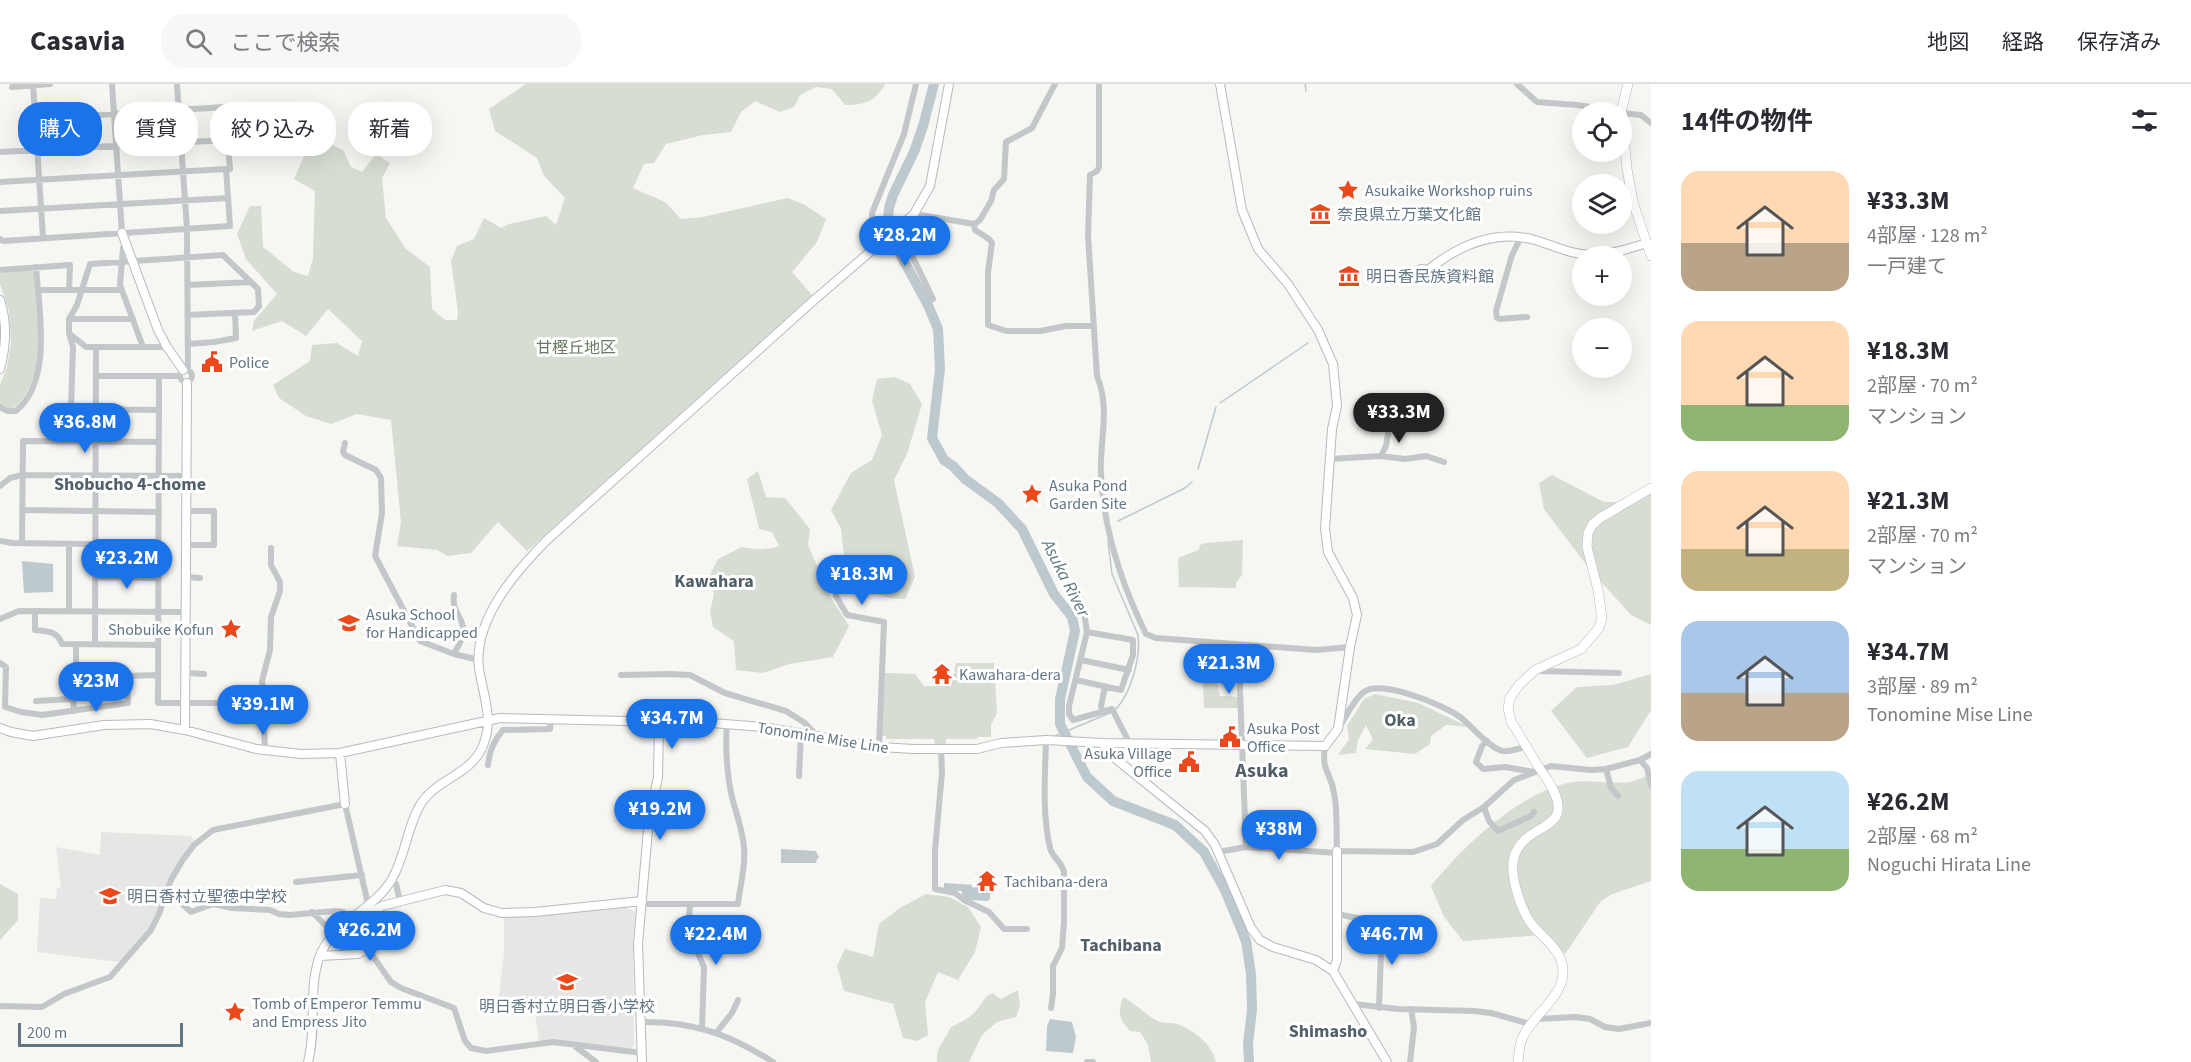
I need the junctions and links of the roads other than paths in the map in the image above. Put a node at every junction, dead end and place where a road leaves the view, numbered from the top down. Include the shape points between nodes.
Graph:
1 (33, 84) edge
2 (50, 84) edge
3 (112, 84) edge
4 (177, 84) edge
5 (916, 84) edge
6 (949, 84) edge
7 (1055, 84) edge
8 (1100, 84) edge
9 (1220, 84) edge
10 (1517, 84) edge
11 (1628, 84) edge
12 (12, 87) dead end
13 (34, 102) edge
14 (178, 102) edge
15 (1624, 102) edge
16 (1572, 105) edge
17 (114, 114) joint
18 (1632, 114) edge
19 (102, 115) edge
20 (1651, 123) edge
21 (18, 151) edge
22 (0, 152) edge
23 (37, 156) edge
24 (117, 156) edge
25 (182, 156) edge
26 (229, 156) edge
27 (1626, 162) edge
28 (226, 169) junction
29 (183, 171) junction
30 (118, 176) junction
31 (38, 180) junction
32 (0, 182) edge
33 (228, 198) junction
34 (185, 201) junction
35 (120, 204) junction
36 (40, 210) junction
37 (0, 211) edge
38 (914, 214) junction
39 (974, 224) junction
40 (901, 225) junction
41 (187, 229) junction
42 (122, 233) junction
43 (1521, 237) junction
44 (42, 238) junction
45 (0, 239) edge
46 (126, 243) junction
47 (879, 243) junction
48 (1647, 243) junction
49 (1651, 256) edge
50 (187, 257) junction
51 (132, 261) junction
52 (121, 262) junction
53 (36, 267) junction
54 (1421, 269) dead end
55 (0, 270) edge
56 (251, 282) junction
57 (188, 285) junction
58 (69, 290) junction
59 (121, 290) junction
60 (38, 291) junction
61 (82, 291) junction
62 (933, 299) dead end
63 (0, 300) edge
64 (235, 313) junction
65 (188, 315) junction
66 (1527, 317) dead end
67 (69, 319) junction
68 (133, 319) junction
69 (1093, 326) junction
70 (69, 333) junction
71 (188, 344) junction
72 (96, 347) junction
73 (143, 347) junction
74 (167, 347) junction
75 (0, 369) edge
76 (184, 375) junction
77 (96, 376) junction
78 (159, 376) junction
79 (1, 409) edge
80 (96, 410) junction
81 (159, 410) junction
82 (1390, 422) dead end
83 (95, 442) junction
84 (159, 442) junction
85 (345, 443) dead end
86 (1381, 456) junction
87 (1330, 459) junction
88 (1444, 462) dead end
89 (22, 476) junction
90 (95, 476) junction
91 (159, 476) junction
92 (187, 476) junction
93 (2, 481) edge
94 (1651, 488) edge
95 (22, 510) junction
96 (95, 511) junction
97 (187, 511) junction
98 (159, 512) junction
99 (0, 541) edge
100 (22, 543) junction
101 (69, 544) junction
102 (96, 544) junction
103 (159, 545) junction
104 (186, 545) junction
105 (271, 548) dead end
106 (96, 577) junction
107 (186, 577) junction
108 (159, 578) junction
109 (200, 578) dead end
110 (454, 595) dead end
111 (836, 596) dead end
112 (35, 611) junction
113 (69, 611) junction
114 (95, 612) junction
115 (158, 612) junction
116 (186, 612) junction
117 (1084, 612) dead end
118 (0, 619) edge
119 (1087, 632) junction
120 (76, 644) junction
121 (95, 644) junction
122 (158, 645) junction
123 (1241, 645) junction
124 (1350, 646) junction
125 (454, 654) junction
126 (479, 660) junction
127 (1081, 660) junction
128 (76, 662) dead end
129 (0, 663) edge
130 (1128, 670) junction
131 (1535, 670) junction
132 (186, 673) junction
133 (1620, 673) dead end
134 (204, 674) dead end
135 (158, 675) junction
136 (621, 675) dead end
137 (127, 676) junction
138 (1076, 680) junction
139 (1105, 686) junction
140 (74, 699) junction
141 (36, 701) dead end
142 (186, 703) junction
143 (215, 703) dead end
144 (74, 711) junction
145 (1103, 712) junction
146 (551, 718) junction
147 (489, 720) junction
148 (659, 722) junction
149 (728, 724) junction
150 (0, 728) edge
151 (1338, 729) junction
152 (185, 730) junction
153 (801, 734) junction
154 (819, 737) junction
155 (1046, 740) junction
156 (1487, 741) junction
157 (1102, 743) junction
158 (1130, 744) junction
159 (1243, 746) junction
160 (1325, 746) junction
161 (879, 747) junction
162 (1526, 747) junction
163 (940, 749) junction
164 (265, 750) junction
165 (340, 753) junction
166 (1651, 754) edge
167 (1640, 760) junction
168 (488, 765) dead end
169 (1536, 769) junction
170 (1606, 769) junction
171 (799, 776) dead end
172 (1651, 785) edge
173 (1617, 796) dead end
174 (345, 804) junction
175 (1484, 807) junction
176 (1534, 813) dead end
177 (1246, 847) junction
178 (1218, 852) junction
179 (1337, 852) junction
180 (362, 875) junction
181 (392, 879) junction
182 (296, 882) dead end
183 (167, 890) junction
184 (400, 901) junction
185 (642, 901) junction
186 (368, 904) junction
187 (690, 905) junction
188 (312, 912) junction
189 (343, 912) dead end
190 (1337, 914) junction
191 (367, 915) junction
192 (353, 928) dead end
193 (1028, 929) dead end
194 (333, 933) junction
195 (367, 949) junction
196 (320, 956) junction
197 (1333, 971) junction
198 (738, 1000) dead end
199 (1352, 1004) junction
200 (0, 1006) edge
201 (1051, 1008) dead end
202 (1379, 1008) junction
203 (1411, 1009) junction
204 (640, 1022) junction
205 (1533, 1022) junction
206 (1651, 1023) edge
207 (702, 1028) junction
208 (716, 1033) junction
209 (575, 1046) junction
210 (642, 1058) edge
211 (308, 1062) edge
212 (596, 1062) edge
213 (773, 1062) edge
214 (1087, 1062) edge
215 (1093, 1062) edge
216 (1387, 1062) edge
217 (1410, 1062) edge
218 (1518, 1062) edge

1 - 2 street
1 - 12 street
1 - 13 street
3 - 17 street
4 - 14 street
5 - 47 street via 904,134 872,213
6 - 38 street via 930,186
7 - 39 street via 1032,128 1006,142 1004,179
8 - 69 street via 1099,168 1090,175 1088,235
9 - 87 street via 1246,220 1258,249 1288,284 1318,330 1333,364 1337,406
10 - 16 street via 1537,102
11 - 15 main road
17 - 19 street
18 - 20 street via 1641,115
21 - 22 street
23 - 31 street
24 - 30 street
25 - 29 street
26 - 28 street via 230,169
27 - 48 main road via 1633,202
28 - 29 street
28 - 33 street
29 - 30 street
29 - 34 street
30 - 31 street
30 - 35 street
31 - 32 street
31 - 36 street
33 - 34 street
33 - 41 street via 230,226
34 - 35 street
34 - 41 street
35 - 36 street
35 - 42 street
36 - 37 street
36 - 44 street
38 - 39 street
38 - 40 street
39 - 69 street via 975,230 992,243 988,325 1006,331 1040,332 1066,326
40 - 47 street
40 - 62 street
41 - 42 street
41 - 50 street
42 - 44 street
42 - 46 street
43 - 48 street via 1567,252 1593,255
43 - 54 street via 1496,236 1475,242 1428,270
43 - 66 street via 1496,312 1500,319
44 - 45 street
46 - 51 street
46 - 52 street
47 - 126 street via 539,548 511,580 489,617 480,638
48 - 49 main road
50 - 51 street
50 - 56 street via 223,255
50 - 57 street
51 - 52 street
51 - 74 street
52 - 59 street
52 - 61 street via 90,264
53 - 55 street
53 - 58 street via 70,265
53 - 60 street
56 - 57 street
56 - 64 street via 258,289 259,306 254,312
57 - 65 street
58 - 60 street
58 - 61 street
59 - 61 street
59 - 68 street
60 - 79 street via 37,378 20,408 12,412
61 - 67 street
63 - 75 street via 5,341
64 - 65 street
64 - 71 street via 236,338
65 - 71 street
67 - 68 street
67 - 70 street
68 - 73 street
69 - 123 street via 1105,416 1101,474 1108,518 1119,572 1142,627 1146,634 1156,638
70 - 72 street via 86,347
70 - 80 street via 73,347 71,409
71 - 76 street
72 - 73 street
72 - 77 street
73 - 74 street
74 - 76 street
76 - 78 street
76 - 92 street
77 - 78 street
77 - 80 street
78 - 81 street
80 - 81 street
80 - 83 street
81 - 84 street
82 - 86 street
83 - 84 street
83 - 89 street via 22,441
83 - 90 street
84 - 91 street
85 - 125 street via 345,455 376,470 381,478 382,513 375,556 390,586 420,641
86 - 87 street
86 - 88 street via 1426,456
87 - 124 street via 1325,528 1328,552 1358,615
89 - 90 street
89 - 93 street
89 - 95 street
90 - 91 street
90 - 96 street
91 - 92 street
91 - 98 street
92 - 97 street
94 - 131 main road via 1600,518 1588,533 1587,547 1602,618 1599,628 1581,649
95 - 96 street
95 - 100 street
96 - 98 street
96 - 102 street
97 - 104 street
97 - 104 street via 214,511 214,545
98 - 103 street
99 - 100 street
100 - 101 street
101 - 102 street
101 - 113 street
102 - 103 street
102 - 106 street
103 - 108 street
104 - 107 street
105 - 164 street via 271,565 280,591 271,617 270,650 262,681
106 - 108 street
106 - 114 street
107 - 109 street
107 - 116 street
108 - 115 street
110 - 125 street via 452,605 463,628
111 - 161 street via 848,615 884,622
112 - 113 street
112 - 118 street via 19,611
112 - 120 street via 35,630 55,633 62,644
113 - 114 street
114 - 115 street
114 - 121 street
115 - 116 street
115 - 122 street
116 - 132 street
117 - 119 street
119 - 127 street
119 - 130 street via 1133,640
120 - 121 street
120 - 128 street
121 - 122 street
122 - 135 street
123 - 124 street via 1316,650
123 - 159 street
124 - 151 street
125 - 126 street
126 - 147 street
127 - 130 street
127 - 138 street
129 - 144 street via 6,667 5,707 32,715
130 - 139 street via 1122,690
131 - 133 street
131 - 162 main road via 1519,685 1508,708 1511,722
132 - 134 street
132 - 142 street
135 - 137 street
135 - 142 street via 158,703
136 - 154 street via 690,675 725,693 786,711
137 - 140 street via 90,676
137 - 144 street via 128,703
138 - 139 street
138 - 145 street via 1069,706 1073,720
139 - 145 street
140 - 141 street
140 - 144 street
142 - 143 street
142 - 152 street
145 - 158 street via 1114,711
146 - 147 street, Tonomine Mise Line
146 - 148 street, Tonomine Mise Line
146 - 168 street via 550,729 503,730
147 - 165 street, Tonomine Mise Line
147 - 181 street via 478,757 422,802
148 - 149 street, Tonomine Mise Line
148 - 185 street via 658,777 649,818
149 - 153 street, Tonomine Mise Line
149 - 187 street via 734,807 741,822 745,851 738,904
150 - 152 street, Tonomine Mise Line via 33,736 121,724
151 - 156 street via 1362,693 1382,690 1409,694 1448,710
151 - 160 street
152 - 164 street, Tonomine Mise Line
153 - 154 street, Tonomine Mise Line
153 - 171 street
154 - 161 street, Tonomine Mise Line
155 - 157 street, Tonomine Mise Line
155 - 163 street, Tonomine Mise Line via 977,749
155 - 201 street via 1045,816 1050,852 1064,872 1062,948 1053,966
156 - 162 street via 1503,751
156 - 169 street via 1476,762 1483,769
157 - 158 street, Tonomine Mise Line
157 - 178 street via 1106,751 1205,831
158 - 159 street, Tonomine Mise Line
159 - 160 street, Tonomine Mise Line
159 - 177 street
160 - 179 street via 1325,770 1334,791
161 - 163 street, Tonomine Mise Line
162 - 169 main road
163 - 193 street via 935,889 955,893 989,912 1004,929
164 - 165 street, Tonomine Mise Line
165 - 174 street
166 - 167 street
167 - 170 street
167 - 172 street via 1647,768
169 - 170 street
169 - 175 street via 1514,780
169 - 205 main road, bridge via 1557,795 1558,811 1550,824 1521,842 1514,856 1516,891 1531,924 1553,946 1563,968 1557,991
170 - 173 street
174 - 180 street
174 - 183 street via 213,830 194,845
175 - 176 street via 1498,831
175 - 179 street via 1437,844 1413,852
177 - 178 street
177 - 179 street
178 - 197 street via 1260,940 1316,960
179 - 190 street
180 - 182 street
180 - 186 street
181 - 184 street
181 - 186 street
183 - 188 street via 191,912 213,904 279,914
183 - 200 street via 151,930 110,977 64,994 42,1007
184 - 185 street via 452,890 502,913
184 - 191 street
185 - 187 street
185 - 204 street via 638,944
186 - 191 street
186 - 194 street
187 - 207 street via 687,931 704,967
188 - 189 street
188 - 194 street
190 - 197 street
190 - 202 street via 1382,923
191 - 195 street
192 - 195 street
194 - 196 street
195 - 196 street via 358,954
195 - 209 street via 391,982 454,1008 471,1048 486,1051 553,1042
196 - 211 street
197 - 199 street
198 - 208 street
199 - 202 street
199 - 216 street
202 - 203 street
203 - 205 street via 1491,1013
203 - 217 street via 1414,1027
204 - 207 street
204 - 210 street
205 - 206 street via 1576,1017 1619,1029
205 - 218 main road via 1522,1040
207 - 208 street
208 - 213 street
209 - 210 street
209 - 212 street
214 - 215 street

